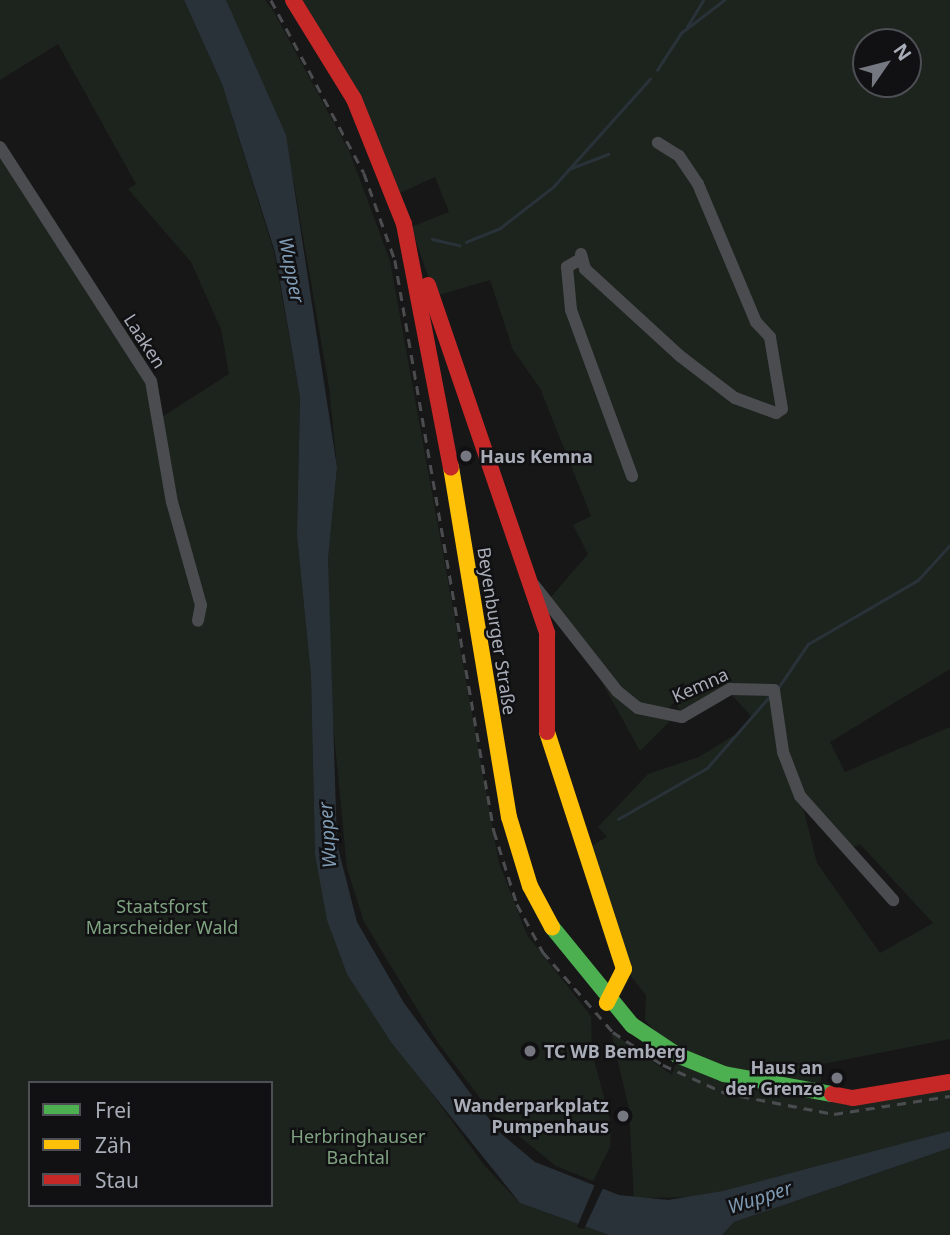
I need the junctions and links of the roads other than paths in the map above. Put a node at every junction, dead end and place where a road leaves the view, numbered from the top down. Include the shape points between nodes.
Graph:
1 (293, 0) edge
2 (658, 143) dead end
3 (0, 148) edge
4 (419, 280) junction
5 (632, 476) dead end
6 (534, 585) junction
7 (198, 621) dead end
8 (893, 900) dead end
9 (607, 1003) junction
10 (950, 1082) edge

1 - 4 main road, Beyenburger Straße via 366,124
2 - 5 street via 679,156 698,184 756,322 770,337 782,409 776,413 735,398 680,356 580,257 566,274 570,310
3 - 7 street, Laaken via 151,381 172,502 201,605
4 - 6 main road, Kemna via 426,279 478,446
4 - 9 main road, Beyenburger Straße via 516,844 549,923
6 - 8 street, Kemna via 617,691 638,708 682,717 730,689 774,690 783,752 800,796
6 - 9 main road, Kemna via 547,642 545,725 624,969
9 - 10 main road, Beyenburger Straße via 656,1043 692,1062 777,1088 853,1098

